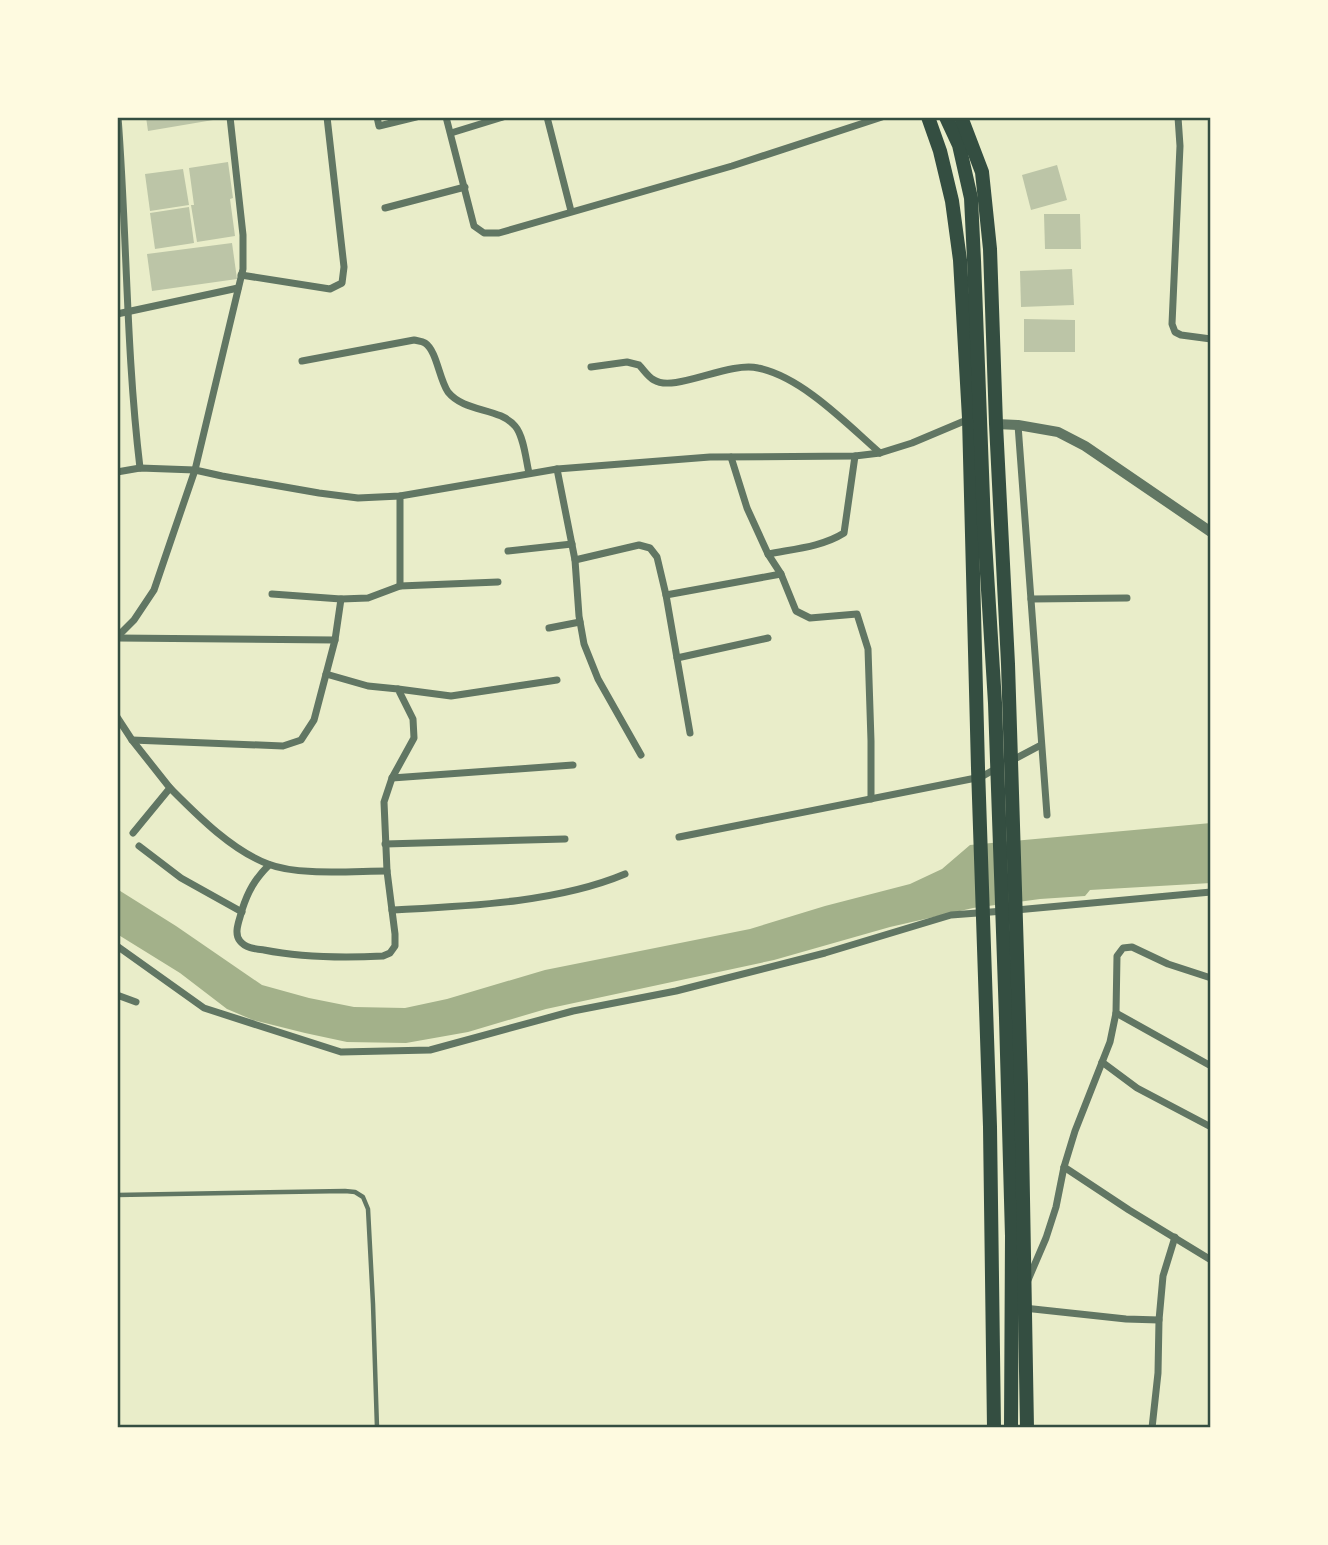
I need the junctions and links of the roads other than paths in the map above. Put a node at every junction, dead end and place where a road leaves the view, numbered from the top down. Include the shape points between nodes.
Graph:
1 (118, 117) edge
2 (230, 117) edge
3 (327, 117) edge
4 (377, 117) edge
5 (416, 117) edge
6 (446, 117) edge
7 (503, 117) edge
8 (547, 117) edge
9 (882, 117) edge
10 (928, 117) edge
11 (946, 117) edge
12 (961, 117) edge
13 (1178, 117) edge
14 (450, 133) junction
15 (120, 182) edge
16 (465, 187) junction
17 (385, 208) dead end
18 (570, 211) junction
19 (242, 275) junction
20 (238, 288) junction
21 (128, 312) junction
22 (117, 314) edge
23 (1211, 339) edge
24 (302, 361) dead end
25 (591, 368) dead end
26 (970, 418) junction
27 (996, 424) junction
28 (1018, 425) junction
29 (880, 453) junction
30 (855, 456) junction
31 (731, 457) junction
32 (140, 468) junction
33 (557, 469) junction
34 (195, 470) junction
35 (117, 472) edge
36 (529, 473) junction
37 (400, 496) junction
38 (1211, 531) edge
39 (572, 544) junction
40 (509, 551) dead end
41 (768, 554) junction
42 (575, 560) junction
43 (781, 574) junction
44 (498, 582) dead end
45 (400, 586) junction
46 (272, 594) dead end
47 (666, 595) junction
48 (1127, 598) dead end
49 (341, 599) junction
50 (1031, 599) junction
51 (580, 622) junction
52 (549, 628) dead end
53 (117, 637) edge
54 (768, 638) dead end
55 (335, 640) junction
56 (677, 658) junction
57 (326, 674) junction
58 (557, 680) dead end
59 (398, 689) junction
60 (117, 717) edge
61 (690, 733) dead end
62 (132, 740) junction
63 (1041, 745) junction
64 (641, 755) dead end
65 (573, 765) dead end
66 (392, 778) junction
67 (170, 788) junction
68 (871, 799) junction
69 (1046, 815) dead end
70 (133, 833) dead end
71 (679, 837) dead end
72 (565, 839) dead end
73 (385, 844) junction
74 (139, 845) dead end
75 (269, 865) junction
76 (387, 871) junction
77 (625, 874) dead end
78 (1211, 892) edge
79 (392, 910) junction
80 (242, 912) junction
81 (117, 946) edge
82 (1211, 978) edge
83 (117, 995) edge
84 (136, 1002) dead end
85 (1116, 1013) junction
86 (1102, 1062) junction
87 (1211, 1066) edge
88 (1211, 1127) edge
89 (1064, 1167) junction
90 (117, 1195) edge
91 (1175, 1237) junction
92 (1211, 1260) edge
93 (1025, 1287) junction
94 (1024, 1308) junction
95 (1159, 1320) junction
96 (377, 1428) edge
97 (993, 1428) edge
98 (1011, 1428) edge
99 (1027, 1428) edge
100 (1152, 1428) edge

1 - 15 street
2 - 19 street via 243,235
3 - 19 street via 345,267 342,283 330,289
4 - 5 street via 379,126
6 - 14 street
7 - 14 street
8 - 18 street
9 - 18 street via 732,166
10 - 26 highway via 952,201
11 - 98 highway via 959,145 971,198 1006,1018
12 - 27 highway via 982,172 990,249
13 - 23 street via 1172,324 1181,335
14 - 16 street
15 - 21 street
16 - 17 street
16 - 18 street via 474,226 484,233 499,233
19 - 20 street
20 - 21 street
20 - 34 street
21 - 22 street
21 - 32 street
24 - 36 street via 414,340 425,343 441,380 458,402 516,426
25 - 29 street via 627,362 639,365 656,382 674,383 731,368 757,367 785,378 818,400
26 - 29 street
26 - 97 highway via 993,1250
27 - 28 street
27 - 93 highway via 1008,664
28 - 38 street via 1058,432 1085,446
28 - 50 street
29 - 30 street
30 - 31 street
30 - 41 street via 844,533 811,546
31 - 33 street
31 - 41 street
32 - 34 street
32 - 35 street
33 - 36 street
33 - 39 street
34 - 37 street via 358,498
34 - 53 street via 154,590
36 - 37 street
37 - 45 street
39 - 40 street
39 - 42 street
41 - 43 street
42 - 47 street via 639,544 650,548 657,557
42 - 51 street
43 - 47 street
43 - 68 street via 796,611 810,618 857,614 868,649
44 - 45 street
45 - 49 street via 368,598
46 - 49 street
47 - 56 street
48 - 50 street
49 - 55 street
50 - 63 street
51 - 52 street
51 - 64 street via 598,679
53 - 55 street
54 - 56 street
55 - 57 street
56 - 61 street
57 - 59 street
57 - 62 street via 314,720 301,740 284,746
58 - 59 street via 450,696
59 - 66 street via 413,719 414,738
60 - 62 street
62 - 67 street
63 - 68 street via 981,777
63 - 69 street
65 - 66 street
66 - 73 street via 384,802
67 - 70 street
67 - 75 street via 205,823
68 - 71 street
72 - 73 street
73 - 76 street
74 - 80 street via 181,878
75 - 76 street via 296,870
75 - 80 street via 247,894
76 - 79 street
77 - 79 street via 604,883 508,902
78 - 81 street via 951,915 811,957 573,1011 430,1050 341,1052 204,1008
79 - 80 street via 395,934 390,953 322,958 242,944 237,929
82 - 85 street via 1132,947 1123,948 1117,956
83 - 84 street
85 - 86 street
85 - 87 street
86 - 88 street via 1138,1088
86 - 89 street
89 - 91 street
89 - 93 street via 1046,1238
90 - 96 lane via 345,1191 363,1198 370,1235
91 - 92 street
91 - 95 street via 1163,1276
93 - 94 highway
94 - 95 street
94 - 99 highway
95 - 100 street

